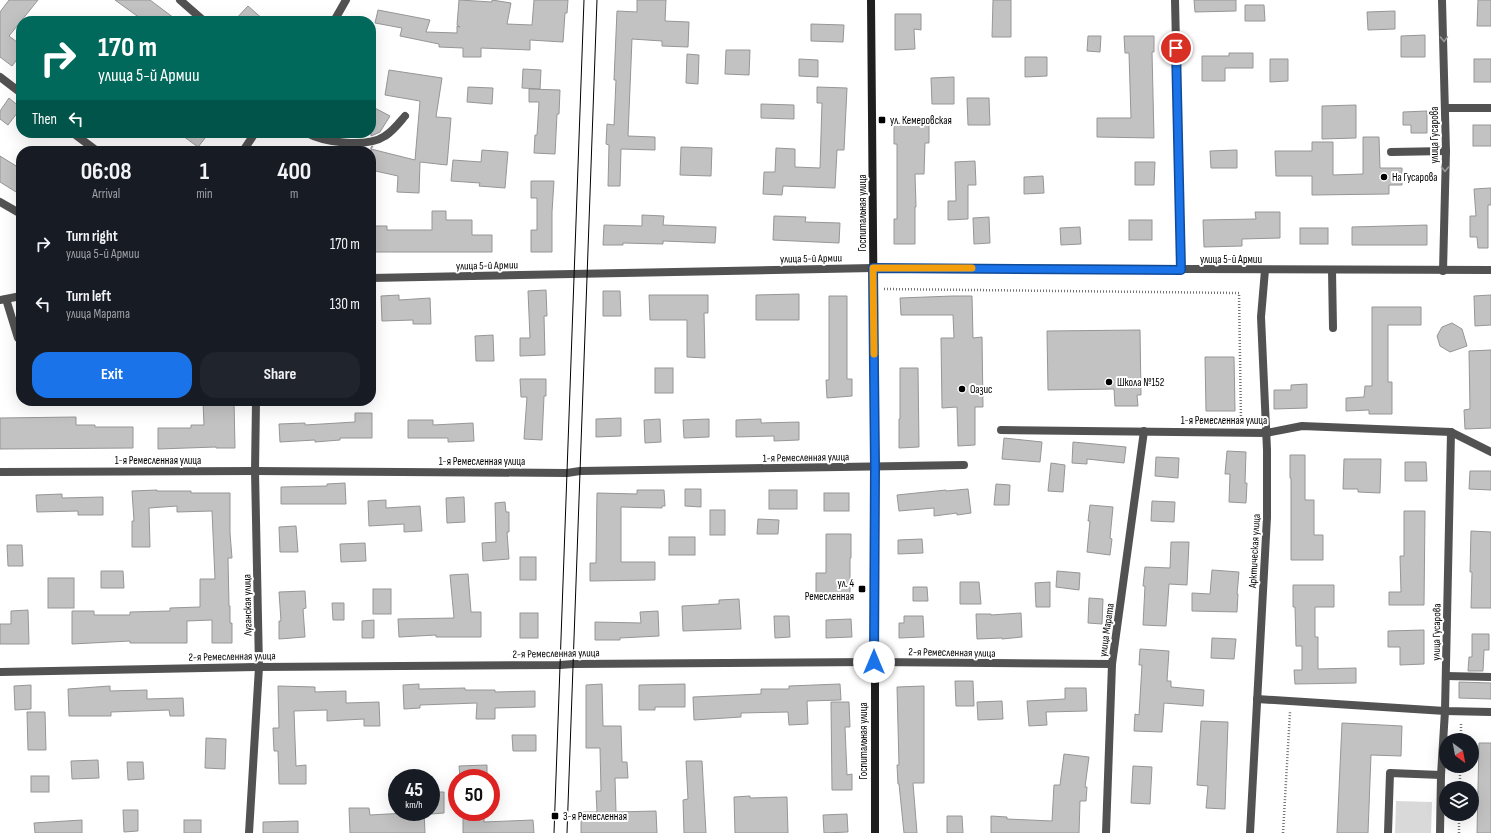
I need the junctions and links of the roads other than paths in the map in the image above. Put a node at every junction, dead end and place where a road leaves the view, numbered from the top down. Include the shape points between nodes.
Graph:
1 (180, 0) edge
2 (346, 0) edge
3 (871, 0) edge
4 (1175, 0) edge
5 (1442, 0) edge
6 (198, 16) edge
7 (337, 16) edge
8 (0, 78) edge
9 (16, 89) edge
10 (1446, 108) junction
11 (1491, 108) edge
12 (405, 116) dead end
13 (80, 138) edge
14 (323, 138) edge
15 (90, 146) edge
16 (1446, 151) junction
17 (1391, 152) dead end
18 (0, 202) edge
19 (16, 211) edge
20 (873, 268) junction
21 (1181, 270) junction
22 (1265, 270) junction
23 (1332, 270) junction
24 (1491, 270) edge
25 (1443, 271) junction
26 (376, 278) edge
27 (16, 297) edge
28 (3, 300) edge
29 (1333, 328) dead end
30 (16, 333) edge
31 (256, 406) edge
32 (1001, 430) dead end
33 (1144, 431) junction
34 (1451, 432) junction
35 (1266, 433) junction
36 (1491, 452) edge
37 (964, 465) dead end
38 (875, 467) junction
39 (255, 471) junction
40 (0, 472) edge
41 (874, 662) junction
42 (1112, 664) junction
43 (259, 667) junction
44 (0, 672) edge
45 (1446, 676) junction
46 (1491, 677) edge
47 (1257, 699) junction
48 (1445, 711) junction
49 (1491, 712) edge
50 (1441, 775) junction
51 (249, 833) edge
52 (875, 833) edge
53 (1106, 833) edge
54 (1250, 833) edge
55 (1388, 833) edge
56 (1440, 833) edge

1 - 6 street
2 - 7 street
3 - 20 main road, Госпитальная улица
4 - 21 street
5 -> 10 street, улица Гусарова
8 - 9 street
10 - 11 street
10 - 16 street, улица Гусарова
12 - 14 street via 394,129 375,141 354,143
13 - 15 street
16 - 17 street
16 -> 25 street, улица Гусарова
18 - 19 street
20 - 21 street, улица 5-й Армии
20 - 26 street, улица 5-й Армии
20 - 38 main road, Госпитальная улица
21 - 22 street, улица 5-й Армии
22 - 23 street, улица 5-й Армии
22 - 35 street, Арктическая улица via 1261,317
23 - 25 street, улица 5-й Армии
23 - 29 street
24 - 25 street, улица 5-й Армии
27 - 28 street
28 - 30 street
31 - 39 street, Луганская улица
32 - 33 street, 1-я Ремесленная улица
33 - 35 street, 1-я Ремесленная улица
33 - 42 street, улица Марата
34 - 35 street, 1-я Ремесленная улица via 1302,426
34 - 36 street, 1-я Ремесленная улица
34 - 45 street, улица Гусарова
35 - 47 street, Арктическая улица via 1267,517
37 - 38 street, 1-я Ремесленная улица
38 - 39 street, 1-я Ремесленная улица via 567,473
38 - 41 main road, Госпитальная улица
39 - 40 street, 1-я Ремесленная улица
39 - 43 street, Луганская улица
41 - 42 street, 2-я Ремесленная улица
41 - 43 street, 2-я Ремесленная улица
41 - 52 main road, Госпитальная улица
42 - 53 street, улица Марата
43 - 44 street, 2-я Ремесленная улица
43 - 51 street, Луганская улица
45 - 46 street
45 - 48 street, улица Гусарова
47 - 48 street
47 - 54 street, Арктическая улица
48 - 49 street
48 - 50 street, улица Гусарова
50 - 55 street via 1390,773
50 - 56 street, улица Гусарова

